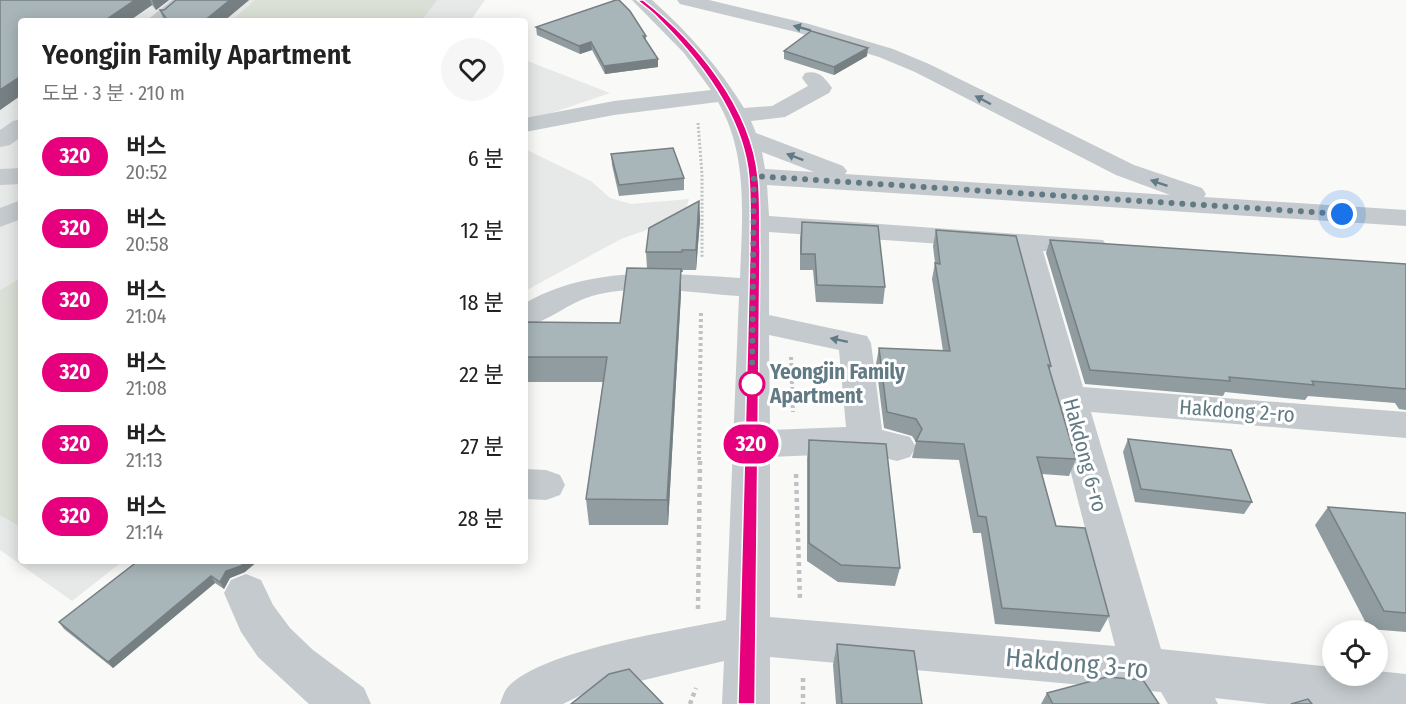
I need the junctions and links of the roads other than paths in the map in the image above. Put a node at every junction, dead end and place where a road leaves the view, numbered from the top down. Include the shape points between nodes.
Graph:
1 (183, 0) edge
2 (641, 0) edge
3 (686, 0) edge
4 (160, 18) edge
5 (836, 19) dead end
6 (871, 48) junction
7 (813, 78) dead end
8 (724, 95) junction
9 (552, 118) junction
10 (528, 120) edge
11 (528, 124) edge
12 (741, 127) junction
13 (18, 176) edge
14 (754, 176) junction
15 (0, 177) edge
16 (870, 185) junction
17 (1234, 208) junction
18 (18, 210) edge
19 (1406, 218) edge
20 (0, 219) edge
21 (755, 223) junction
22 (1026, 242) junction
23 (1121, 248) edge
24 (754, 288) junction
25 (528, 315) edge
26 (753, 322) junction
27 (1069, 398) junction
28 (1406, 425) edge
29 (751, 444) junction
30 (246, 593) dead end
31 (748, 635) junction
32 (1171, 682) edge
33 (1406, 697) edge
34 (347, 704) edge
35 (524, 704) edge
36 (746, 704) edge

1 - 4 street
2 - 8 street via 686,44
6 -> 3 street
5 - 6 street via 861,32
17 -> 6 street via 1125,170 922,68
7 - 12 street via 821,88
8 - 9 street
8 - 12 street
9 - 10 street
9 - 11 street
12 - 14 street
16 -> 12 street
13 - 15 street
14 - 16 street
14 - 21 street
16 - 17 street
17 - 19 street
18 - 20 street
21 - 22 street
21 - 24 street
22 - 23 street
22 - 27 street, Hakdong 6-ro
24 - 25 street via 604,284 571,292
24 - 26 street
26 - 29 street
29 -> 26 street via 881,444 855,343
27 - 28 street, Hakdong 2-ro
27 - 32 street, Hakdong 6-ro
29 - 31 street
30 - 34 street via 257,619 273,641
31 - 32 street, Hakdong 3-ro
31 - 35 street, Hakdong 3-ro via 577,674 551,685
31 - 36 street
32 - 33 street, Hakdong 3-ro

